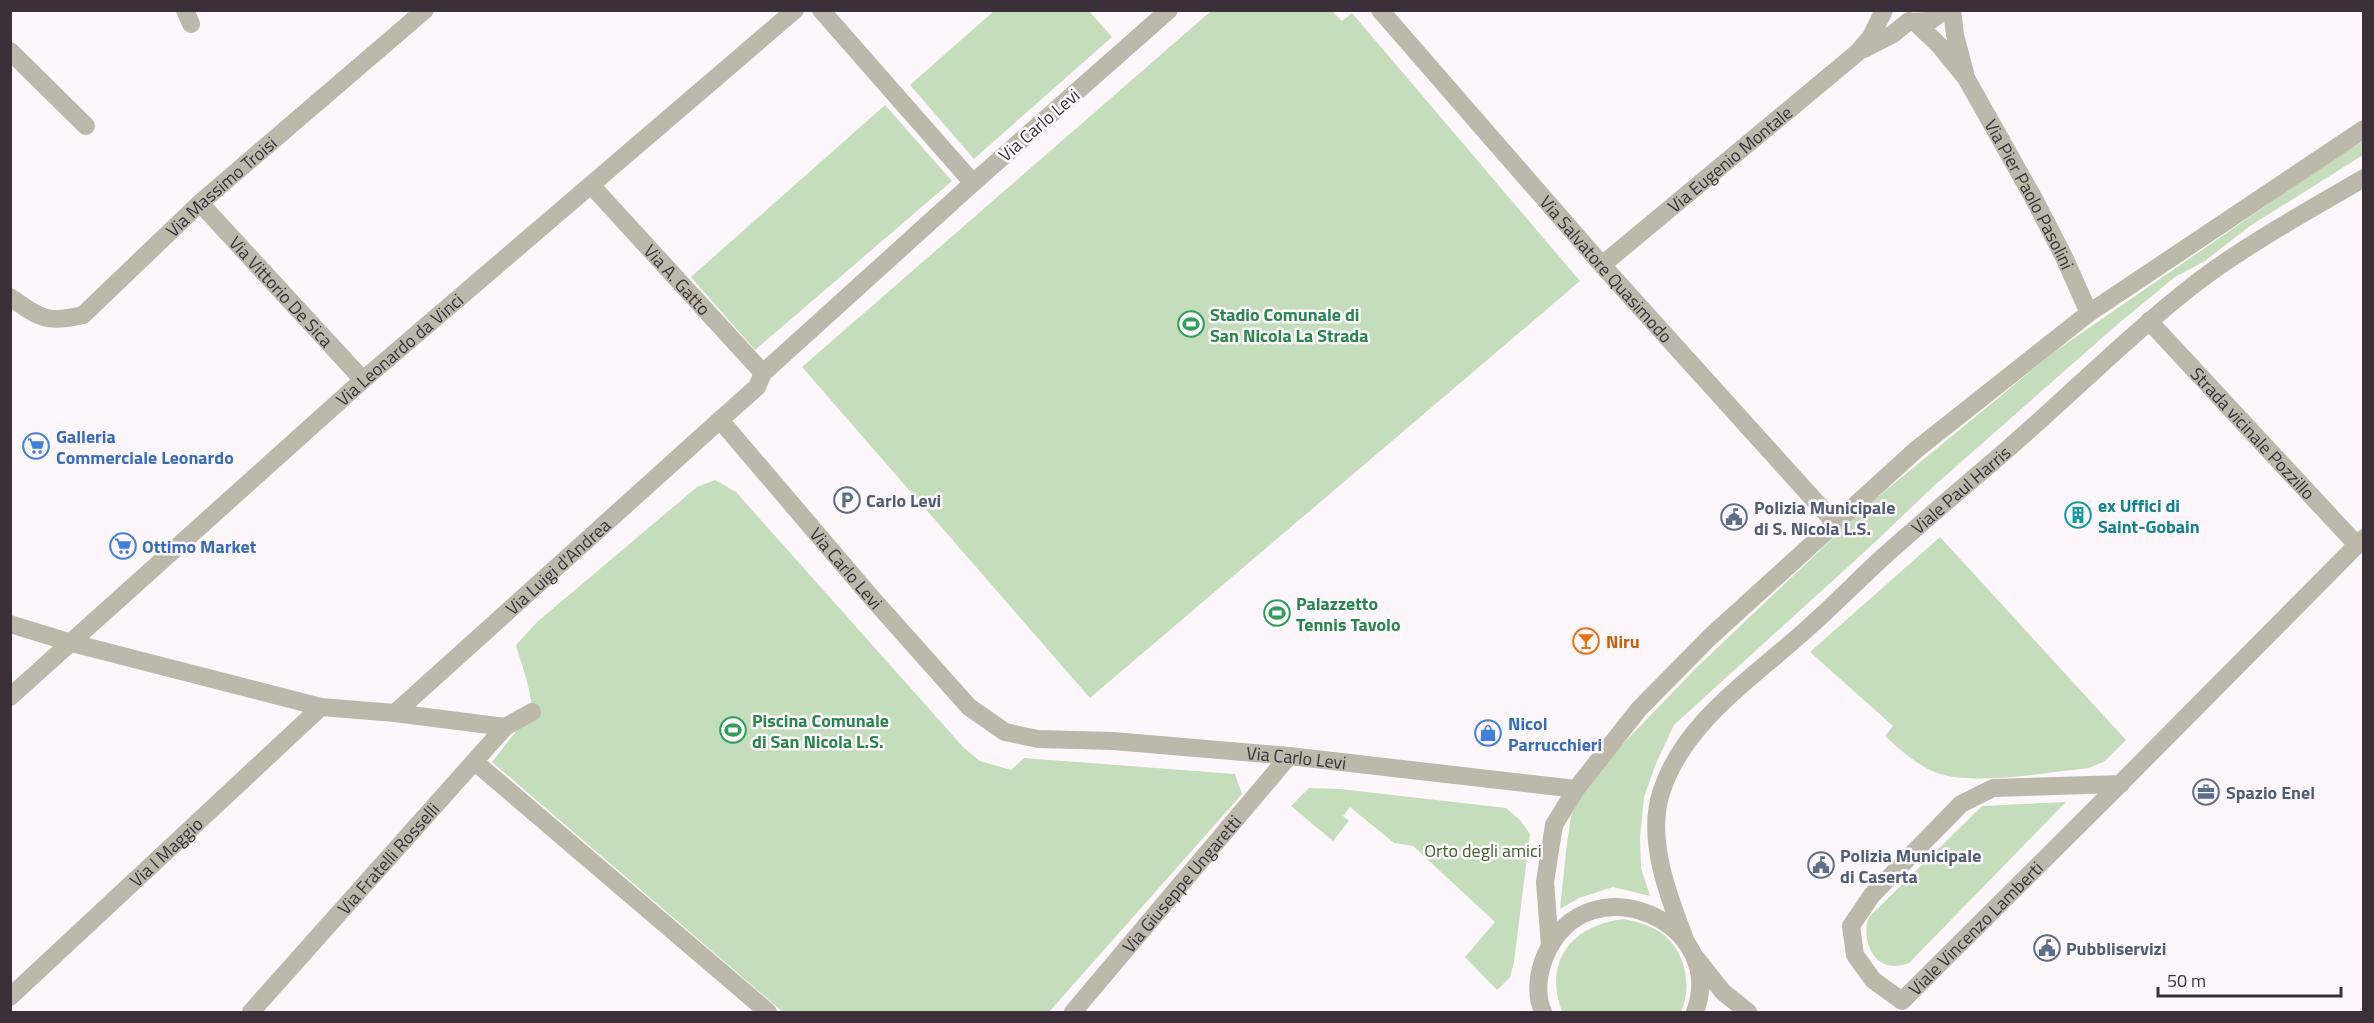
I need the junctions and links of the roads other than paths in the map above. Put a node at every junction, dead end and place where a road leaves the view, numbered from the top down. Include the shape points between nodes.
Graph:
1 (425, 10) edge
2 (795, 10) edge
3 (821, 10) edge
4 (1169, 10) edge
5 (1380, 10) edge
6 (1884, 10) edge
7 (1894, 10) edge
8 (1945, 10) edge
9 (1952, 10) edge
10 (1913, 22) junction
11 (10, 51) edge
12 (1857, 53) junction
13 (1966, 78) junction
14 (86, 126) dead end
15 (2364, 129) edge
16 (2364, 178) edge
17 (973, 183) junction
18 (591, 185) junction
19 (201, 203) junction
20 (1602, 265) junction
21 (10, 297) edge
22 (2089, 313) junction
23 (2149, 321) junction
24 (763, 373) junction
25 (363, 380) junction
26 (720, 420) junction
27 (1835, 523) junction
28 (2360, 541) edge
29 (10, 624) edge
30 (72, 643) junction
31 (10, 697) edge
32 (321, 707) junction
33 (532, 712) dead end
34 (395, 713) junction
35 (506, 728) junction
36 (1289, 756) junction
37 (475, 762) junction
38 (2121, 784) junction
39 (1576, 789) junction
40 (1550, 946) junction
41 (1688, 947) junction
42 (10, 997) edge
43 (1541, 1011) edge
44 (251, 1012) edge
45 (768, 1012) edge
46 (1073, 1012) edge
47 (1695, 1012) edge
48 (1748, 1012) edge

1 - 19 street, Via Massimo Troisi
2 - 18 street, Via Leonardo da Vinci
3 - 17 street
4 - 17 street, Via Carlo Levi
5 - 20 street, Via Salvatore Quasimodo
6 - 12 street, Via Eugenio Montale via 1871,37
7 - 10 street, Via Pier Paolo Pasolini
8 - 10 street, Via Eugenio Montale via 1930,21
9 - 13 street, Via Pier Paolo Pasolini
10 - 12 street, Via Eugenio Montale
10 - 13 street, Via Pier Paolo Pasolini via 1940,46
11 - 14 street
12 - 20 street, Via Eugenio Montale
13 - 22 street, Via Pier Paolo Pasolini via 2033,197
15 - 22 street
16 - 23 street, Viale Paul Harris via 2264,238
17 - 24 street, Via Carlo Levi
18 - 24 street, Via A. Gatto
18 - 25 street, Via Leonardo da Vinci
19 - 21 street, Via Massimo Troisi via 83,315 64,320 39,317
19 - 25 street, Via Vittorio De Sica
20 - 27 street, Via Salvatore Quasimodo
22 - 27 street via 1917,449
23 - 28 street, Strada vicinale Pozzillo
23 - 41 street, Viale Paul Harris via 1741,685 1680,752 1661,794 1656,835 1665,890
24 - 26 street, Via Carlo Levi via 757,387
25 - 30 street, Via Leonardo da Vinci
26 - 34 street, Via Luigi d'Andrea
26 - 36 street, Via Carlo Levi via 969,707 1005,732 1038,739 1113,741
27 - 39 street via 1639,709
28 - 38 street, Viale Vincenzo Lamberti
29 - 30 street
30 - 31 street, Via Leonardo da Vinci
30 - 32 street
32 - 34 street
32 - 42 street, Via I Maggio
33 - 35 street, Via Fratelli Rosselli
34 - 35 street
35 - 37 street, Via Fratelli Rosselli
36 - 39 street, Via Carlo Levi
36 - 46 street, Via Giuseppe Ungaretti
37 - 44 street, Via Fratelli Rosselli
37 - 45 street
38 - 38 street, Viale Vincenzo Lamberti via 1993,788 1961,804 1872,895 1851,926 1855,955 1873,980 1902,1001
39 - 40 street via 1554,825 1552,837 1545,882
40 - 41 street via 1564,928 1583,915 1605,908 1628,907 1650,913 1670,925
40 - 43 street via 1541,966 1538,987
41 - 47 street, Viale Paul Harris via 1697,970
41 - 48 street via 1724,992

